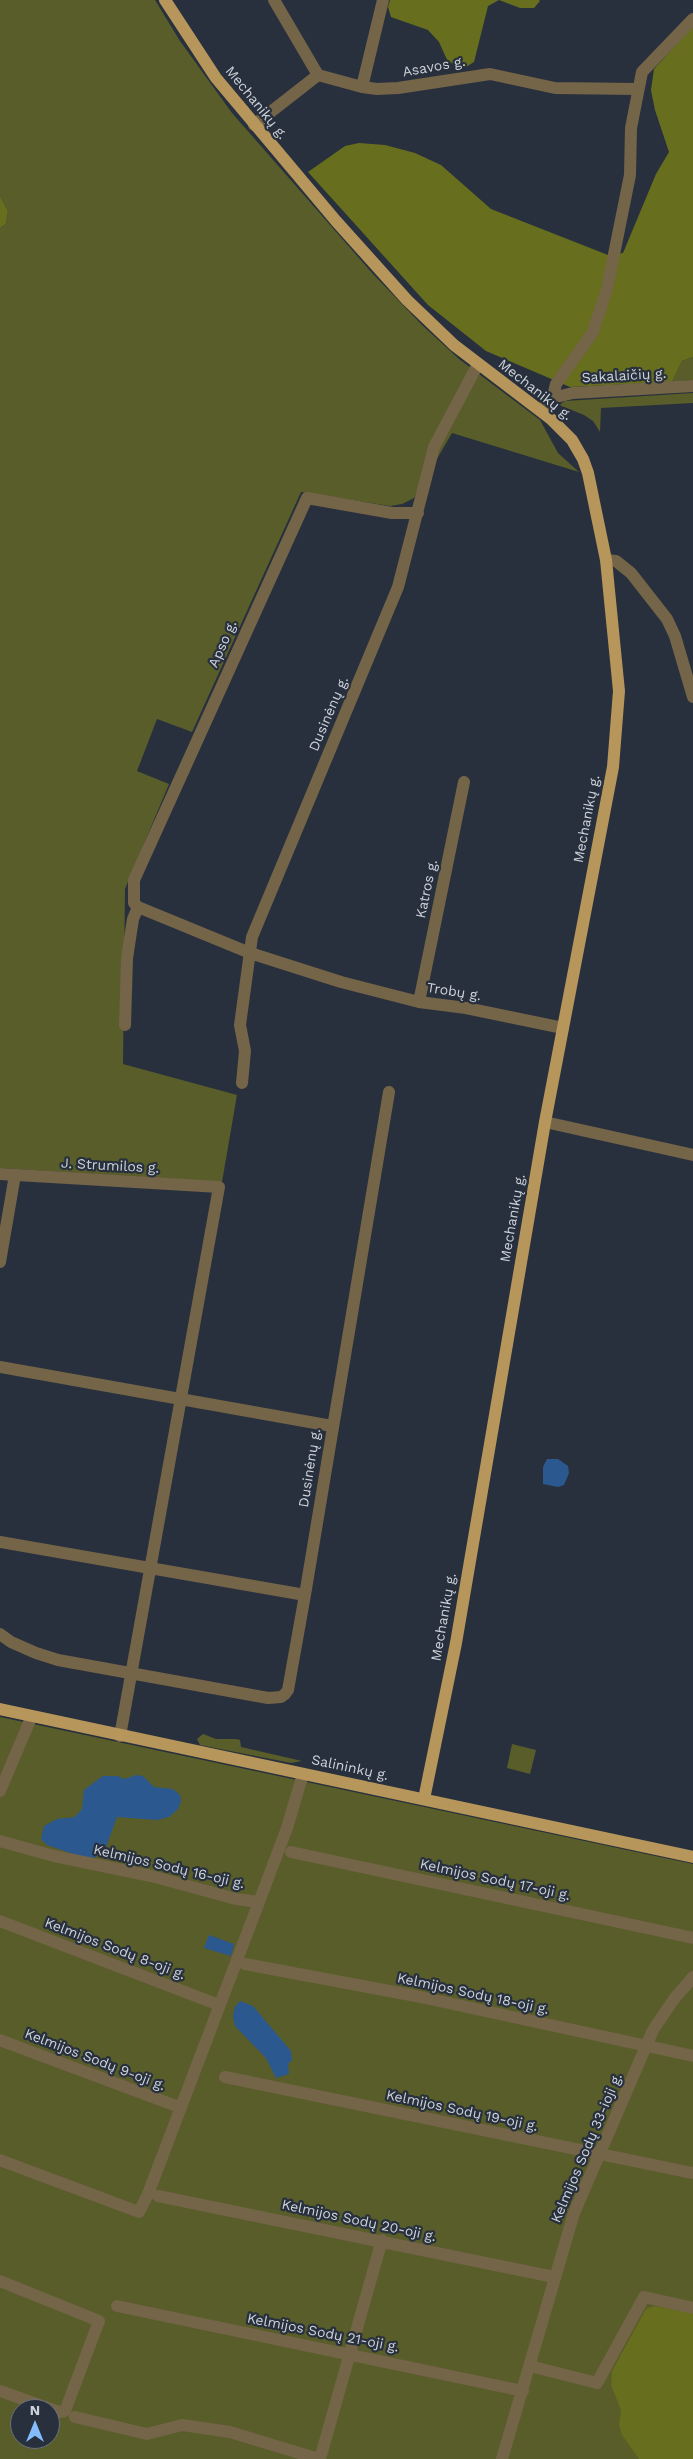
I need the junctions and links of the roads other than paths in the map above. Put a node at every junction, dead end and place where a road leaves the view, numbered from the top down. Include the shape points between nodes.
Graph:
1 (165, 0) edge
2 (274, 0) edge
3 (383, 0) edge
4 (693, 20) edge
5 (318, 75) junction
6 (362, 87) junction
7 (637, 89) junction
8 (254, 125) junction
9 (478, 364) junction
10 (693, 386) edge
11 (556, 397) junction
12 (540, 410) junction
13 (418, 513) junction
14 (606, 560) junction
15 (693, 697) edge
16 (464, 782) dead end
17 (138, 907) junction
18 (250, 953) junction
19 (419, 1002) junction
20 (125, 1025) dead end
21 (563, 1028) junction
22 (242, 1083) dead end
23 (389, 1092) dead end
24 (545, 1122) junction
25 (693, 1155) edge
26 (0, 1174) edge
27 (15, 1175) junction
28 (0, 1262) edge
29 (0, 1367) edge
30 (180, 1399) junction
31 (332, 1426) junction
32 (0, 1542) edge
33 (150, 1568) junction
34 (305, 1595) junction
35 (0, 1634) edge
36 (132, 1673) junction
37 (0, 1709) edge
38 (31, 1718) junction
39 (120, 1736) junction
40 (303, 1774) junction
41 (0, 1790) edge
42 (424, 1799) junction
43 (0, 1840) edge
44 (291, 1852) dead end
45 (693, 1856) edge
46 (259, 1902) junction
47 (0, 1920) edge
48 (693, 1938) edge
49 (245, 1964) dead end
50 (693, 1976) edge
51 (219, 2005) junction
52 (0, 2040) edge
53 (646, 2046) junction
54 (693, 2056) edge
55 (225, 2077) dead end
56 (179, 2108) junction
57 (600, 2155) junction
58 (0, 2160) edge
59 (693, 2173) edge
60 (158, 2196) dead end
61 (382, 2240) junction
62 (554, 2277) junction
63 (0, 2280) edge
64 (117, 2306) dead end
65 (693, 2308) edge
66 (349, 2354) junction
67 (530, 2366) junction
68 (0, 2391) edge
69 (523, 2391) junction
70 (70, 2414) junction
71 (320, 2459) edge
72 (502, 2459) edge

1 - 8 main road, Mechanikų g. via 216,78
2 - 5 street
3 - 6 street
4 - 7 street via 642,72
5 - 6 street, Asavos g.
5 - 8 street
6 - 7 street, Asavos g. via 398,88 490,74 554,88
7 - 11 street via 631,128 630,175 607,289 593,332 556,384
8 - 9 main road, Mechanikų g. via 407,300
9 - 12 main road, Mechanikų g.
9 - 13 street, Dusinėnų g. via 434,447
10 - 11 street, Sakalaičių g. via 573,393
11 - 12 street
12 - 14 main road, Mechanikų g. via 560,426 583,459
13 - 17 street, Apso g. via 392,513 307,498 134,880 133,896
13 - 18 street, Dusinėnų g. via 398,586 256,929
14 - 15 street via 616,562 631,573 667,619
14 - 21 main road, Mechanikų g. via 619,691 616,739
16 - 19 street, Katros g.
17 - 18 street
17 - 20 street, Apso g. via 127,958
18 - 19 street, Trobų g. via 341,982
18 - 22 street, Dusinėnų g. via 240,1025 245,1052
19 - 21 street, Trobų g.
21 - 24 main road, Mechanikų g.
23 - 31 street, Dusinėnų g.
24 - 25 street
24 - 42 main road, Mechanikų g. via 456,1643
26 - 27 street, J. Strumilos g.
27 - 28 street
27 - 30 street, J. Strumilos g. via 219,1187
29 - 30 street
30 - 31 street
30 - 33 street
31 - 34 street, Dusinėnų g.
32 - 33 street
33 - 34 street
33 - 36 street
34 - 36 street, Dusinėnų g. via 288,1690 281,1697 268,1698
35 - 36 street, Dusinėnų g. via 11,1642 58,1660
36 - 39 street
37 - 38 main road, Salininkų g.
38 - 39 main road, Salininkų g.
38 - 41 street
39 - 40 main road, Salininkų g.
40 - 42 main road, Salininkų g.
40 - 46 street, Kelmijos Sodų 16-oji g.
42 - 45 main road, Salininkų g.
43 - 46 street, Kelmijos Sodų 16-oji g. via 54,1856
44 - 48 street, Kelmijos Sodų 17-oji g.
46 - 51 street
47 - 51 street, Kelmijos Sodų 8-oji g.
49 - 53 street, Kelmijos Sodų 18-oji g. via 416,1996
50 - 53 street, Kelmijos Sodų 33-ioji g. via 661,2016
51 - 56 street
52 - 56 street, Kelmijos Sodų 9-oji g.
53 - 54 street, Kelmijos Sodų 18-oji g.
53 - 57 street, Kelmijos Sodų 33-ioji g.
55 - 57 street, Kelmijos Sodų 19-oji g.
56 - 58 street via 139,2212
57 - 59 street, Kelmijos Sodų 19-oji g.
57 - 62 street, Kelmijos Sodų 33-ioji g. via 574,2213
60 - 61 street, Kelmijos Sodų 20-oji g.
61 - 62 street, Kelmijos Sodų 20-oji g.
61 - 66 street
62 - 67 street, Kelmijos Sodų 33-ioji g.
63 - 70 street via 99,2320
64 - 66 street, Kelmijos Sodų 21-oji g.
65 - 67 street via 644,2297 597,2383
66 - 69 street, Kelmijos Sodų 21-oji g.
66 - 71 street
67 - 69 street, Kelmijos Sodų 33-ioji g.
68 - 70 street
69 - 72 street, Kelmijos Sodų 33-ioji g.
70 - 71 street via 147,2434 182,2425 230,2432

